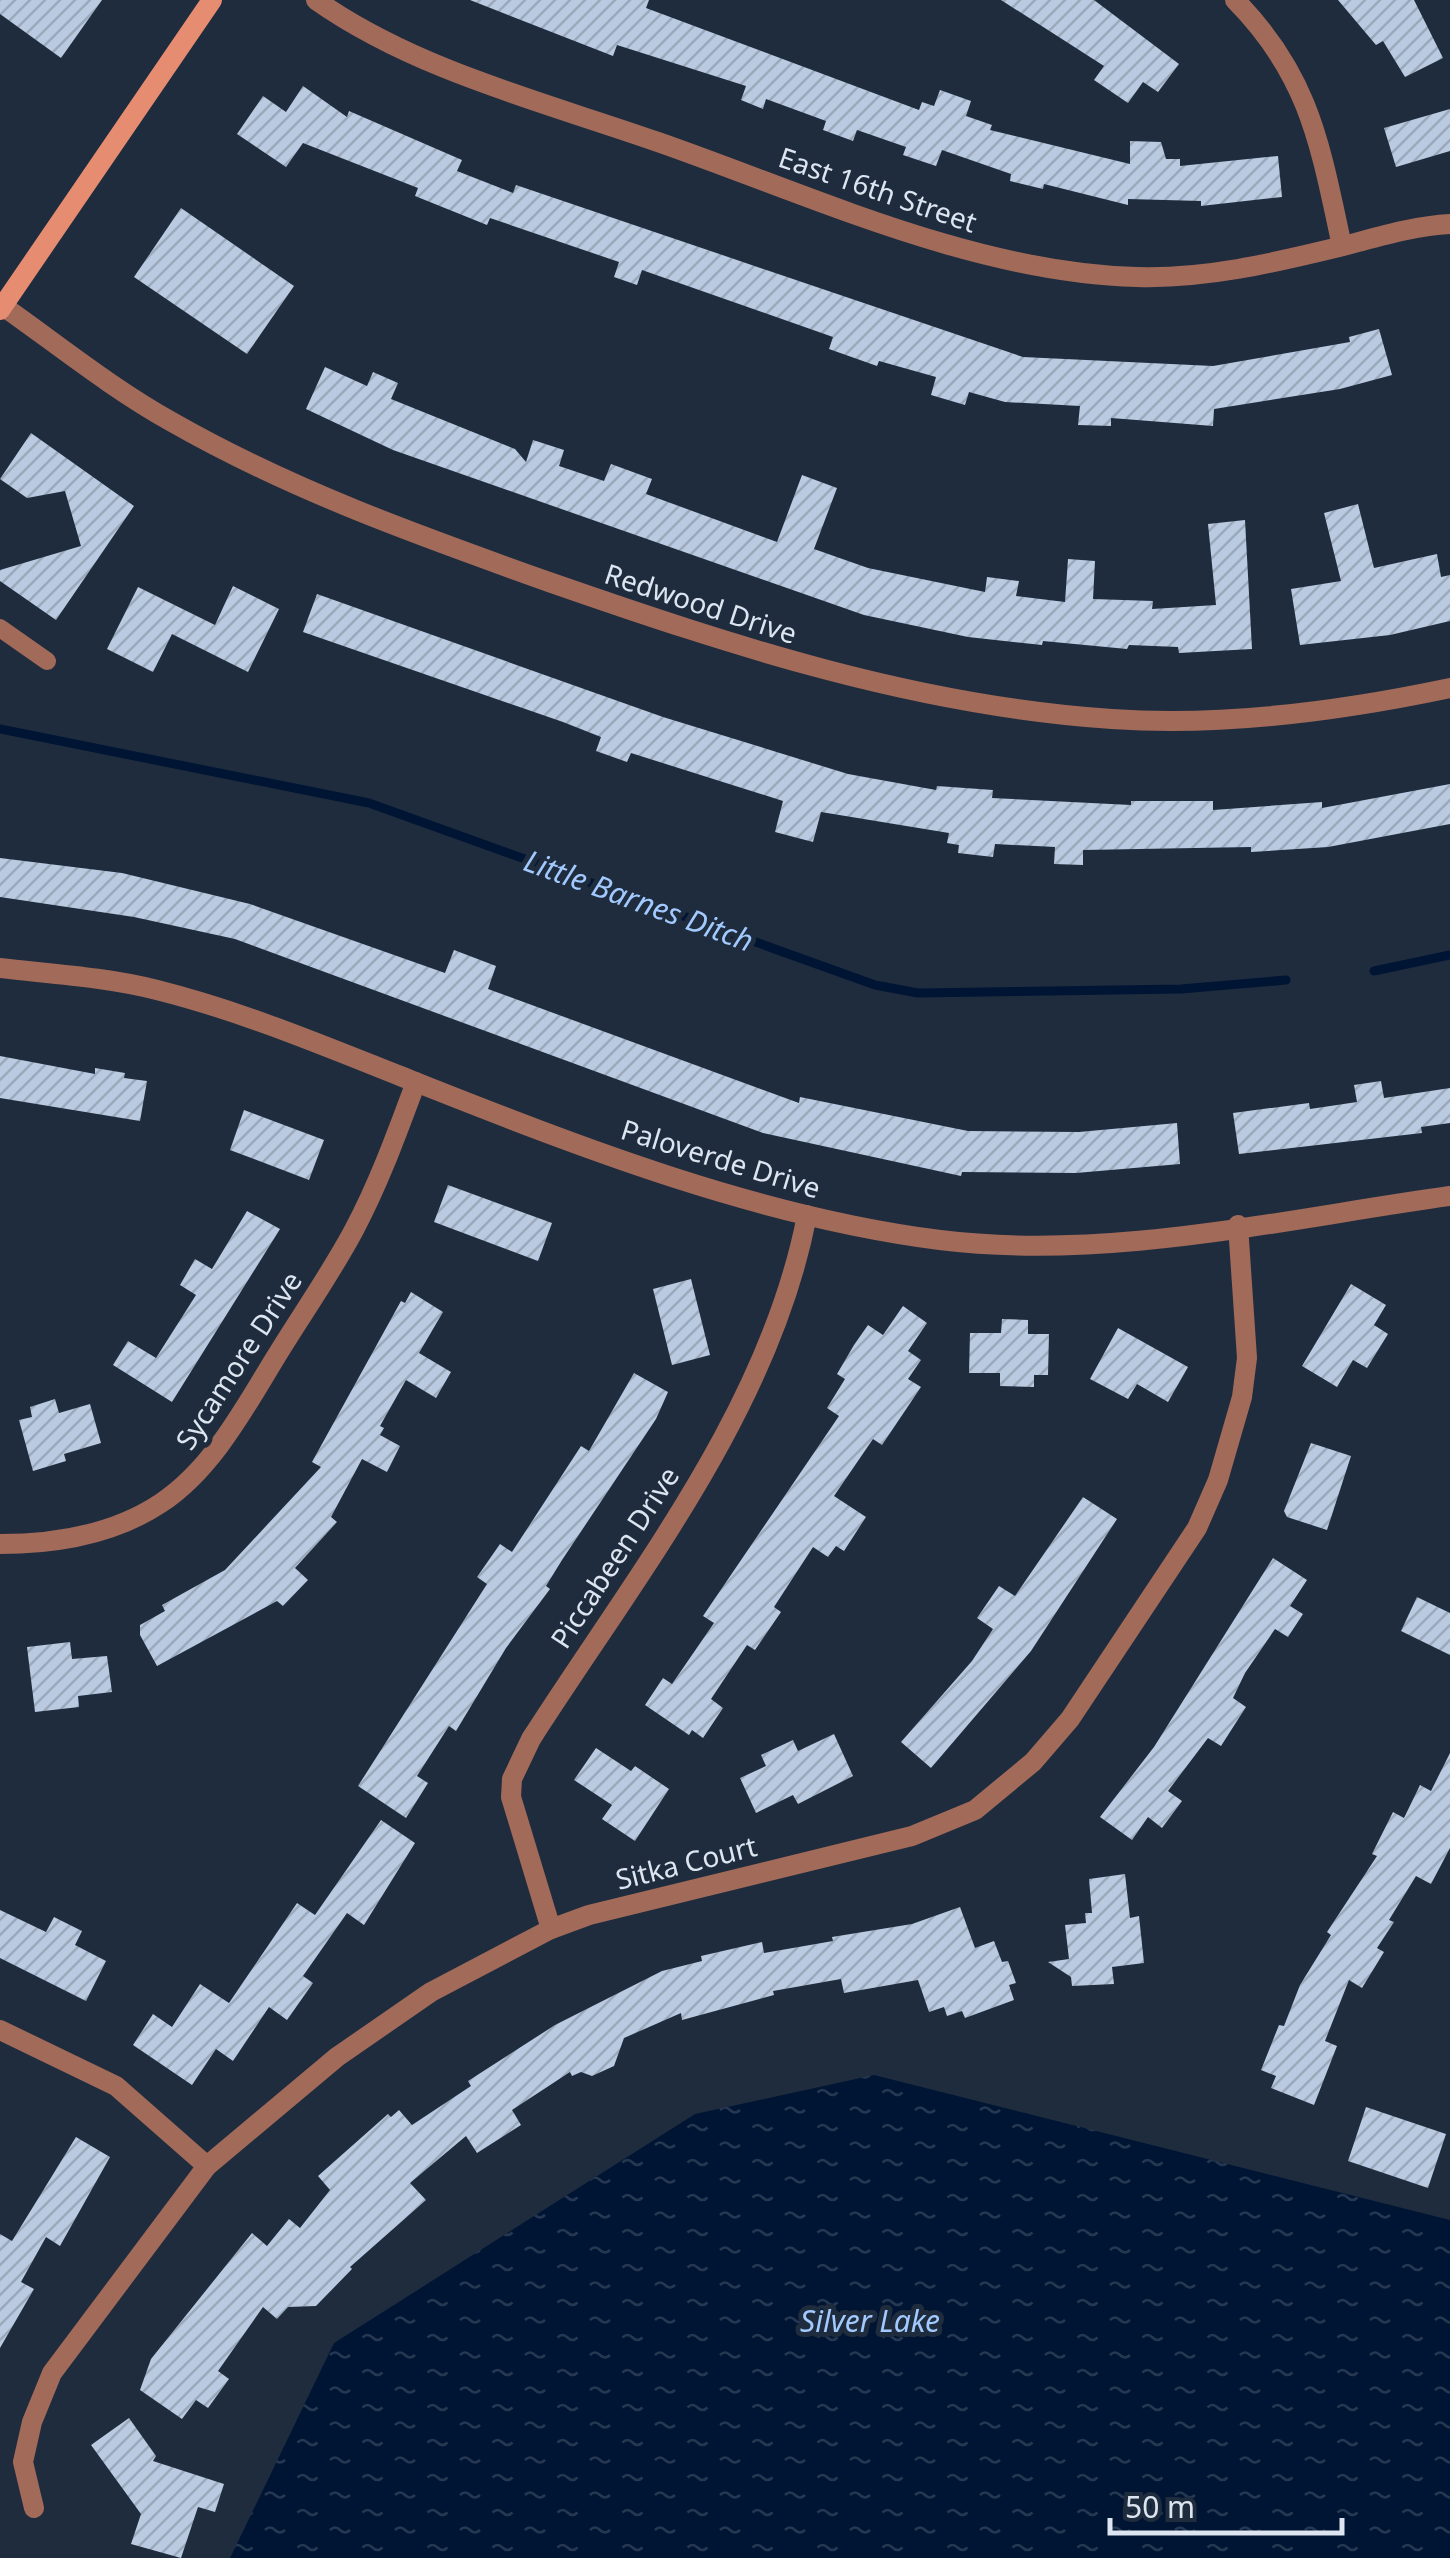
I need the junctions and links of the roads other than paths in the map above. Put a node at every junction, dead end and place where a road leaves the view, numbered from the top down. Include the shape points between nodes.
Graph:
1 (212, 0) edge
2 (316, 0) edge
3 (1235, 0) edge
4 (1450, 224) edge
5 (1342, 246) junction
6 (1, 306) edge
7 (0, 628) edge
8 (47, 661) dead end
9 (1450, 688) edge
10 (0, 968) edge
11 (416, 1082) junction
12 (1450, 1196) edge
13 (806, 1215) junction
14 (1238, 1225) junction
15 (0, 1544) edge
16 (551, 1929) junction
17 (0, 2030) edge
18 (207, 2166) junction
19 (34, 2508) dead end

1 - 6 main road
2 - 5 street, East 16th Street via 403,48 482,80 942,242 1042,270 1139,277 1240,270
3 - 5 street via 1284,55 1304,99
4 - 5 street, East 16th Street
6 - 9 street, Redwood Drive via 170,422 278,478 426,538 813,669 950,699 1113,719 1250,718
7 - 8 lane
10 - 11 street, Paloverde Drive via 154,989
11 - 13 street, Paloverde Drive via 694,1184
11 - 15 street, Sycamore Drive via 354,1231 199,1470 160,1504 108,1528 53,1544
12 - 14 street, Paloverde Drive
13 - 14 street, Paloverde Drive via 941,1240 1025,1245 1133,1240
13 - 16 street, Piccabeen Drive via 788,1298 738,1416 531,1739 512,1779 516,1821
14 - 16 street, Sitka Court via 1247,1358 1218,1480 1196,1528 1070,1719 1034,1762 975,1810 912,1836
16 - 18 street, Sitka Court via 431,1992 337,2058
17 - 18 street via 116,2086
18 - 19 street, Sitka Court via 52,2374 23,2462

